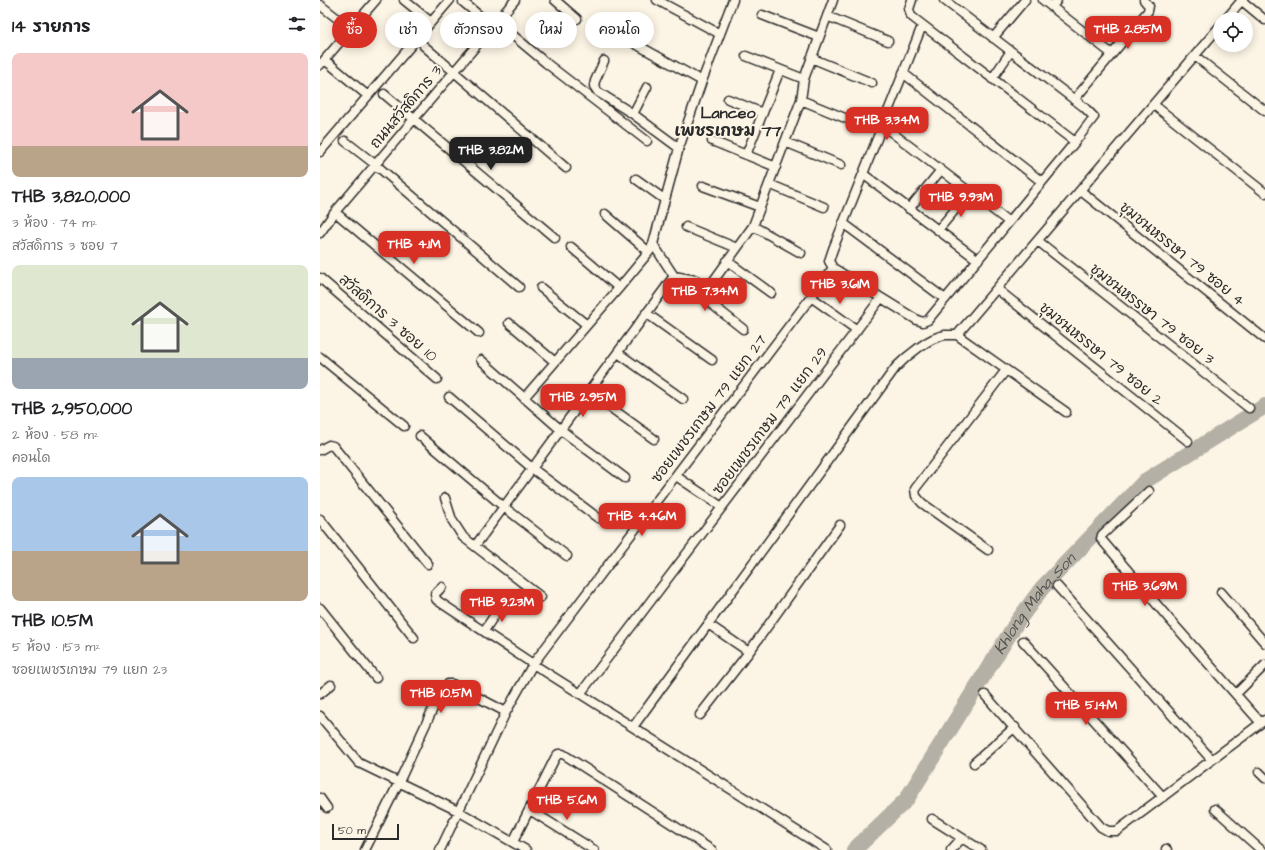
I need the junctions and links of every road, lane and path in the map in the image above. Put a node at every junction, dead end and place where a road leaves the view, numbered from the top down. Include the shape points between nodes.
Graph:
1 (376, 0) edge
2 (404, 0) edge
3 (450, 0) edge
4 (516, 0) edge
5 (555, 0) edge
6 (657, 0) edge
7 (733, 0) edge
8 (833, 0) edge
9 (912, 0) edge
10 (944, 0) edge
11 (1025, 0) edge
12 (1043, 0) edge
13 (1057, 0) edge
14 (1144, 0) edge
15 (1242, 0) edge
16 (463, 2) dead end
17 (320, 5) edge
18 (1052, 7) junction
19 (366, 12) edge
20 (419, 12) edge
21 (477, 12) edge
22 (506, 12) edge
23 (569, 12) edge
24 (1232, 12) edge
25 (332, 14) edge
26 (762, 15) dead end
27 (827, 16) junction
28 (1265, 20) edge
29 (432, 21) edge
30 (922, 26) junction
31 (720, 34) junction
32 (1213, 34) edge
33 (819, 37) junction
34 (994, 38) junction
35 (517, 41) edge
36 (888, 41) dead end
37 (334, 48) edge
38 (409, 48) edge
39 (426, 48) edge
40 (475, 48) edge
41 (643, 48) edge
42 (1011, 51) junction
43 (1112, 54) junction
44 (746, 56) dead end
45 (1195, 56) junction
46 (811, 58) junction
47 (604, 61) dead end
48 (322, 62) edge
49 (780, 70) junction
50 (454, 72) junction
51 (903, 74) junction
52 (804, 79) junction
53 (992, 79) junction
54 (702, 81) junction
55 (872, 83) dead end
56 (647, 87) dead end
57 (384, 94) dead end
58 (368, 96) junction
59 (728, 99) dead end
60 (801, 100) junction
61 (1074, 100) junction
62 (1154, 105) junction
63 (1265, 111) edge
64 (763, 113) junction
65 (633, 114) junction
66 (414, 119) junction
67 (857, 123) dead end
68 (882, 125) junction
69 (345, 141) dead end
70 (647, 141) dead end
71 (712, 142) dead end
72 (785, 142) junction
73 (1075, 142) junction
74 (679, 148) junction
75 (320, 152) edge
76 (746, 155) junction
77 (376, 165) junction
78 (841, 165) dead end
79 (776, 166) junction
80 (566, 168) dead end
81 (941, 170) junction
82 (863, 174) junction
83 (636, 179) dead end
84 (1042, 182) junction
85 (769, 184) junction
86 (703, 186) dead end
87 (1081, 191) junction
88 (970, 192) junction
89 (1265, 193) edge
90 (664, 199) junction
91 (760, 207) junction
92 (824, 207) dead end
93 (909, 209) junction
94 (336, 212) junction
95 (604, 214) dead end
96 (1009, 222) junction
97 (843, 223) junction
98 (753, 226) junction
99 (686, 227) dead end
100 (938, 230) junction
101 (320, 233) edge
102 (555, 238) dead end
103 (1038, 241) junction
104 (571, 247) dead end
105 (651, 248) junction
106 (737, 248) junction
107 (801, 253) dead end
108 (978, 260) junction
109 (727, 261) junction
110 (833, 268) junction
111 (674, 276) junction
112 (320, 278) edge
113 (696, 280) dead end
114 (519, 287) dead end
115 (541, 288) dead end
116 (619, 288) junction
117 (997, 289) junction
118 (771, 293) dead end
119 (811, 297) junction
120 (881, 298) junction
121 (946, 299) junction
122 (646, 313) junction
123 (509, 323) dead end
124 (587, 325) junction
125 (743, 329) dead end
126 (857, 330) junction
127 (479, 333) dead end
128 (957, 335) junction
129 (1265, 339) edge
130 (618, 353) junction
131 (320, 357) edge
132 (481, 360) dead end
133 (712, 360) dead end
134 (555, 362) junction
135 (1006, 370) junction
136 (437, 379) dead end
137 (589, 392) junction
138 (449, 397) dead end
139 (524, 398) junction
140 (683, 400) dead end
141 (1248, 408) dead end
142 (1066, 412) dead end
143 (404, 426) dead end
144 (562, 430) junction
145 (420, 436) dead end
146 (654, 439) dead end
147 (1188, 441) dead end
148 (320, 450) edge
149 (533, 469) junction
150 (676, 476) junction
151 (625, 478) dead end
152 (1149, 491) dead end
153 (445, 498) dead end
154 (504, 508) junction
155 (722, 508) junction
156 (598, 518) dead end
157 (320, 519) edge
158 (840, 525) dead end
159 (475, 546) junction
160 (988, 550) dead end
161 (567, 556) dead end
162 (428, 564) dead end
163 (1057, 586) dead end
164 (442, 587) dead end
165 (1221, 592) dead end
166 (541, 597) dead end
167 (502, 604) dead end
168 (320, 608) edge
169 (708, 624) junction
170 (484, 631) junction
171 (414, 638) dead end
172 (1023, 641) dead end
173 (1265, 643) edge
174 (749, 652) junction
175 (533, 664) junction
176 (1265, 665) edge
177 (376, 678) dead end
178 (331, 685) dead end
179 (320, 694) edge
180 (580, 694) junction
181 (1236, 694) junction
182 (985, 695) dead end
183 (506, 712) junction
184 (700, 715) dead end
185 (320, 716) edge
186 (1263, 722) edge
187 (633, 727) junction
188 (1015, 727) junction
189 (1212, 760) junction
190 (974, 763) dead end
191 (399, 782) junction
192 (1163, 797) junction
193 (320, 798) edge
194 (327, 808) dead end
195 (1215, 809) dead end
196 (530, 810) junction
197 (458, 811) junction
198 (932, 819) dead end
199 (962, 838) junction
200 (513, 842) junction
201 (365, 850) edge
202 (440, 850) edge
203 (526, 850) edge
204 (594, 850) edge
205 (712, 850) edge
206 (827, 850) edge
207 (951, 850) edge
208 (982, 850) edge
209 (1261, 850) edge

1 - 19 street
2 - 20 street
3 - 29 street
4 - 22 street, ถนนสวัสดิการ 3
5 - 23 street
6 - 31 street
7 - 31 street
8 - 27 street
9 - 30 street via 909,10 911,16
10 - 34 street
11 - 34 street
12 - 18 street
13 - 18 street
14 - 43 street via 1149,6 1148,11
15 - 24 street
15 - 28 street
16 - 21 street
17 - 25 street
18 - 43 street
26 - 33 street
27 - 33 street
27 - 36 street
30 - 51 street
30 - 53 street
31 - 54 street
32 - 45 street
33 - 46 street
34 - 42 street
35 - 70 street
37 - 48 street
38 - 58 street
39 - 50 street
40 - 50 street, ถนนสวัสดิการ 3
41 - 54 street
42 - 53 street
42 - 61 street
43 - 61 street
44 - 49 street
45 - 62 street
45 - 63 street
46 - 52 street
46 - 55 street
47 - 65 street via 594,86 598,92
48 - 58 street
49 - 52 street
49 - 64 street
50 - 66 street, ถนนสวัสดิการ 3
50 - 80 street
51 - 68 street
51 - 84 street
52 - 60 street
53 - 73 street
54 - 74 street
56 - 65 street
57 - 66 street
58 - 75 street
59 - 64 street
60 - 67 street
60 - 72 street
61 - 73 street via 1094,117
62 - 87 street
62 - 89 street
64 - 76 street
65 - 74 street
66 - 77 street, ถนนสวัสดิการ 3
66 - 102 street
68 - 81 street
68 - 82 street
69 - 77 street
71 - 76 street
72 - 78 street
72 - 79 street
73 - 84 street
74 - 90 street
76 - 79 street
77 - 94 street, ถนนสวัสดิการ 3
77 - 114 street
79 - 85 street
81 - 88 street
81 - 93 street
82 - 93 street
82 - 97 street
83 - 90 street
84 - 96 street
85 - 91 street
85 - 92 street
86 - 91 street
87 - 103 street
87 - 129 street, ชุมชนหรรษา 79 ซอย 4
88 - 96 street
88 - 100 street
90 - 105 street
91 - 98 street
93 - 100 street
94 - 101 street, ถนนสวัสดิการ 3
94 - 127 street
95 - 105 street
96 - 108 street
97 - 110 street via 829,261
97 - 121 street
98 - 106 street
98 - 107 street
99 - 106 street
100 - 108 street
103 - 117 street
103 - 141 street, ชุมชนหรรษา 79 ซอย 3
104 - 116 street
105 - 111 street
105 - 116 street
106 - 109 street
108 - 121 street
109 - 118 street
109 - 125 street via 703,297
110 - 119 street, ซอยเพชรเกษม 79 แยก 27
110 - 120 street
111 - 113 street
111 - 122 street
112 - 136 street, สวัสดิการ 3 ซอย 10
115 - 124 street
116 - 124 street
117 - 128 street
117 - 147 street, ชุมชนหรรษา 79 ซอย 2
119 - 126 street
119 - 150 street, ซอยเพชรเกษม 79 แยก 27
120 - 121 street via 923,322 928,320
120 - 126 street, ซอยเพชรเกษม 79 แยก 29
122 - 130 street
122 - 133 street
123 - 134 street
124 - 134 street
126 - 155 street, ซอยเพชรเกษม 79 แยก 29
128 - 135 street
128 - 169 street via 944,335 924,344 896,367
130 - 137 street
130 - 140 street
131 - 143 street
132 - 139 street
134 - 139 street
135 - 142 street
135 - 160 street via 915,489 916,496 922,503
137 - 144 street
137 - 146 street
138 - 149 street
139 - 144 street
144 - 149 street
144 - 151 street
145 - 154 street
148 - 162 street via 329,445 333,446
149 - 154 street
149 - 156 street
150 - 155 street
150 - 175 street, ซอยเพชรเกษม 79 แยก 27
152 - 181 street via 1102,535 1101,539
153 - 159 street via 456,529
154 - 159 street
154 - 161 street
155 - 180 street, ซอยเพชรเกษม 79 แยก 29
157 - 171 street
158 - 174 street
159 - 166 street
163 - 189 street
164 - 170 street via 435,594 438,601
165 - 173 street
167 - 170 street
168 - 177 street
169 - 174 street
169 - 187 street
170 - 175 street
172 - 192 street
174 - 184 street
175 - 180 street
175 - 183 street, ซอยเพชรเกษม 79 แยก 27
176 - 181 street
178 - 179 street
180 - 187 street
181 - 186 street
182 - 188 street
183 - 191 street via 448,684 442,689
183 - 197 street, ซอยเพชรเกษม 79 แยก 27
185 - 191 street via 359,763
186 - 189 street
187 - 206 street
188 - 190 street
188 - 192 street via 1101,827 1108,831 1117,831
189 - 192 street
191 - 197 street
191 - 201 street
193 - 194 street
195 - 209 street
196 - 200 street
196 - 204 street
196 - 205 street via 555,758 558,754 563,754
197 - 200 street
197 - 202 street, ซอยเพชรเกษม 79 แยก 27
198 - 199 street
199 - 207 street
199 - 208 street
200 - 203 street

